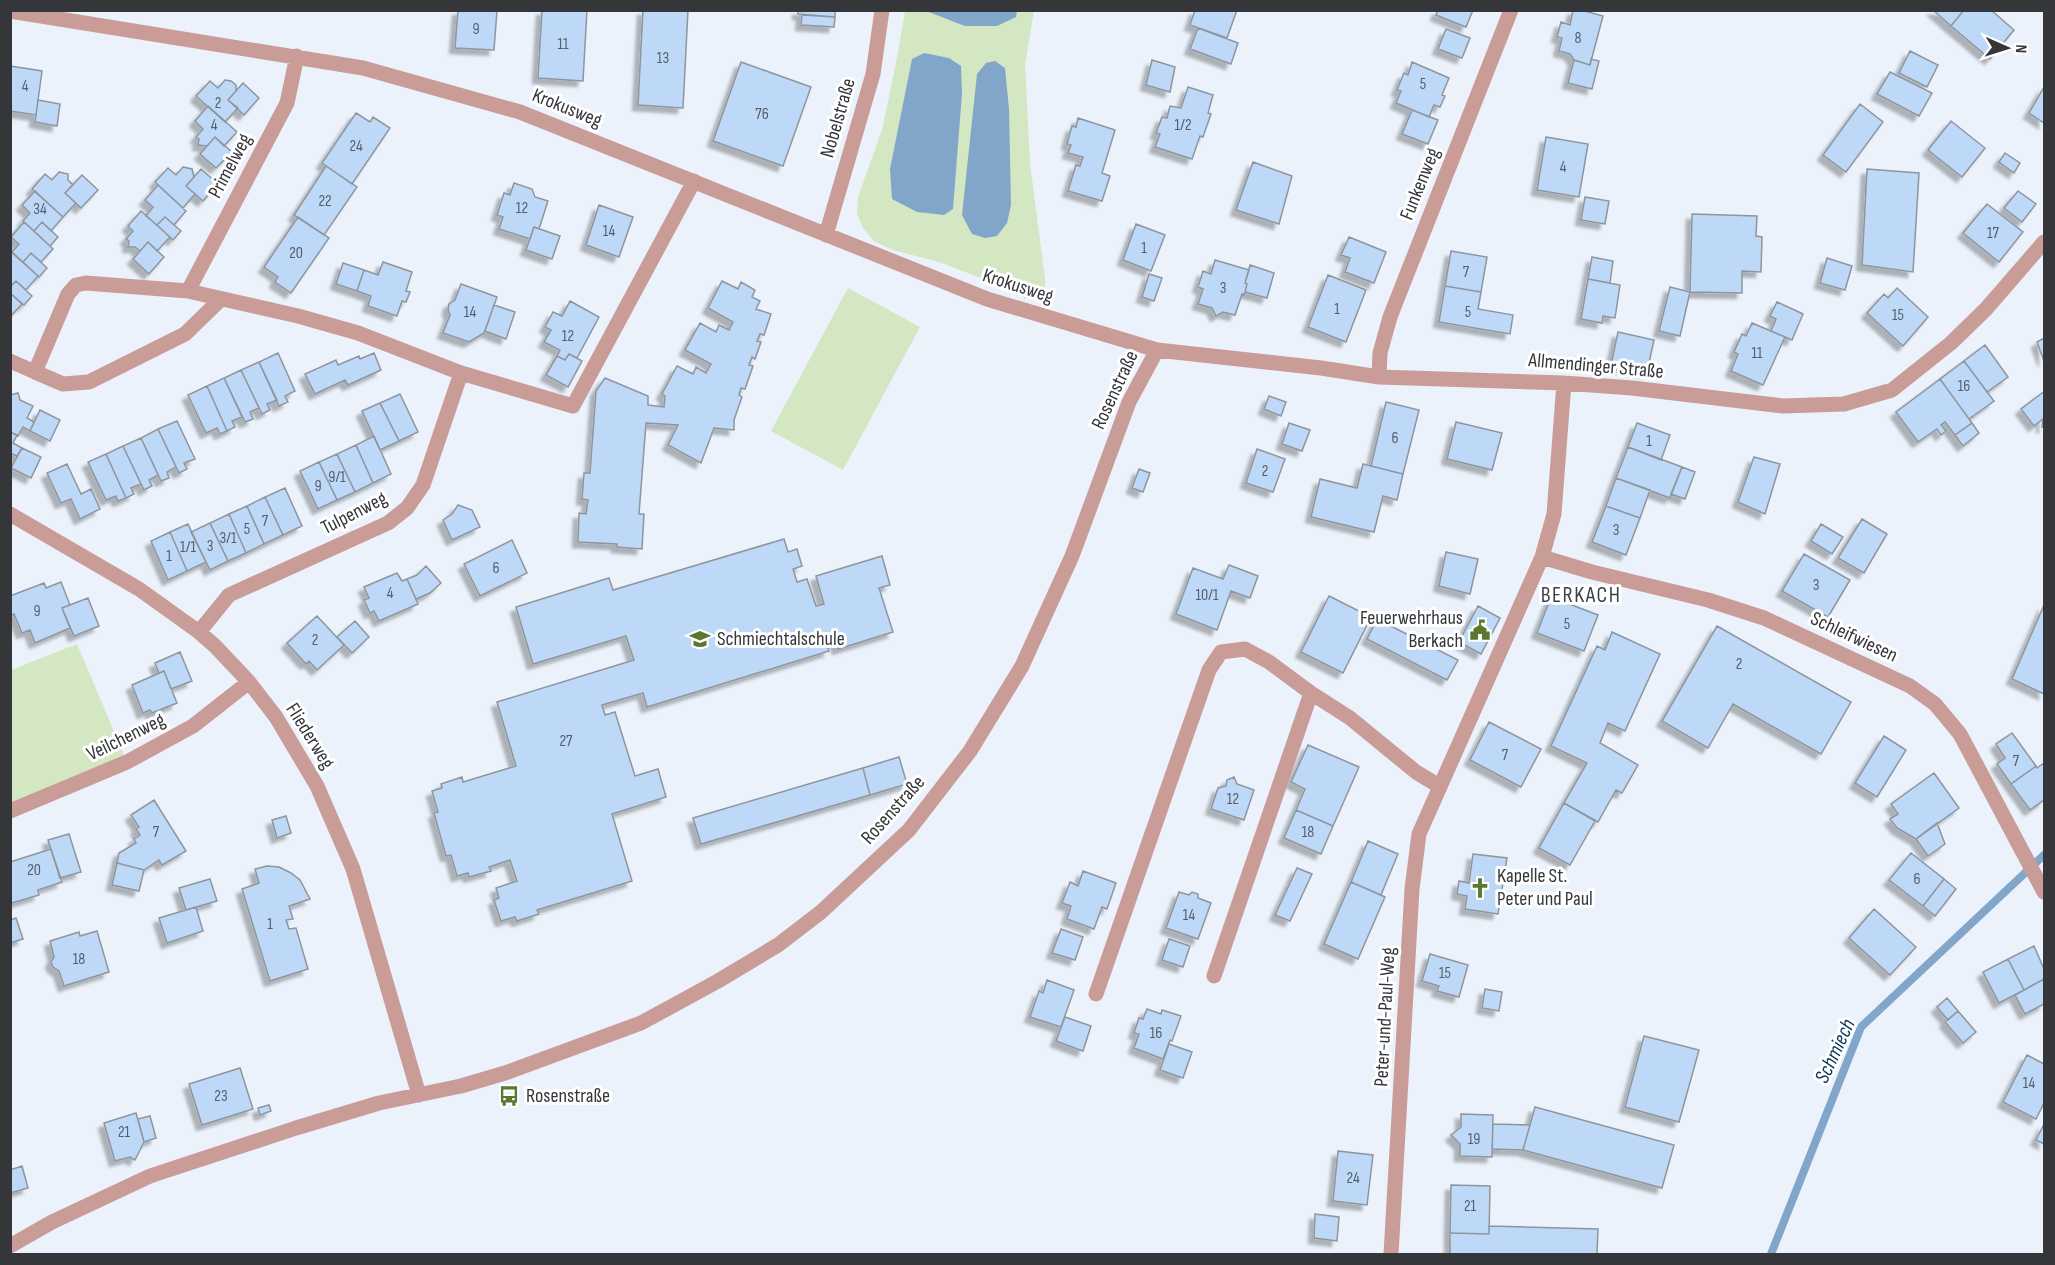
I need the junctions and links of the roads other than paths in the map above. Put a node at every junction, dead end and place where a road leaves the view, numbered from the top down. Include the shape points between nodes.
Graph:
1 (882, 10) edge
2 (1511, 10) edge
3 (10, 11) edge
4 (297, 56) junction
5 (694, 181) junction
6 (826, 235) junction
7 (2044, 242) edge
8 (188, 291) junction
9 (220, 300) junction
10 (1085, 329) joint
11 (1157, 350) junction
12 (10, 361) edge
13 (34, 372) junction
14 (461, 373) junction
15 (1380, 377) junction
16 (1564, 383) junction
17 (10, 514) edge
18 (1542, 557) junction
19 (199, 632) junction
20 (249, 682) junction
21 (1311, 693) junction
22 (1439, 786) junction
23 (10, 811) edge
24 (2044, 892) edge
25 (1214, 976) dead end
26 (1096, 994) dead end
27 (419, 1095) junction
28 (10, 1246) edge
29 (1392, 1254) edge

1 - 6 street, Nobelstraße via 873,74
2 - 15 street, Funkenweg via 1390,317 1380,353
3 - 4 street, Krokusweg
4 - 5 street, Krokusweg via 363,68 520,112
4 - 8 street, Primelweg via 287,103
5 - 6 street, Krokusweg
5 - 14 street via 573,406
6 - 10 street, Krokusweg via 987,299
7 - 16 street, Allmendinger Straße via 1971,324 1892,390 1844,404 1783,406
8 - 9 street
8 - 13 street via 76,285 68,294
9 - 13 street via 184,334 89,382 63,384
9 - 14 street via 358,333
10 - 11 street, Allmendinger Straße
11 - 15 street, Allmendinger Straße
11 - 27 street, Rosenstraße via 1129,402 1072,556 1022,666 970,751 909,830 821,912 778,945 641,1023 505,1073
12 - 13 street
14 - 19 street, Tulpenweg via 423,485 407,508 388,523 229,595
15 - 16 street, Allmendinger Straße
16 - 18 street, Peter-und-Paul-Weg via 1554,514
17 - 19 street, Fliederweg via 139,589
18 - 22 street, Peter-und-Paul-Weg
18 - 24 street, Schleifwiesen via 1764,618 1910,686 1935,704 1960,734
19 - 20 street, Fliederweg
20 - 23 street, Veilchenweg via 193,726 127,762
20 - 27 street, Fliederweg via 276,717 317,786 340,837 353,869
21 - 22 street
21 - 25 street
21 - 26 street via 1245,649 1221,652 1214,660
22 - 29 street, Peter-und-Paul-Weg via 1419,834 1412,889
27 - 28 street, Rosenstraße via 296,1128 150,1176

